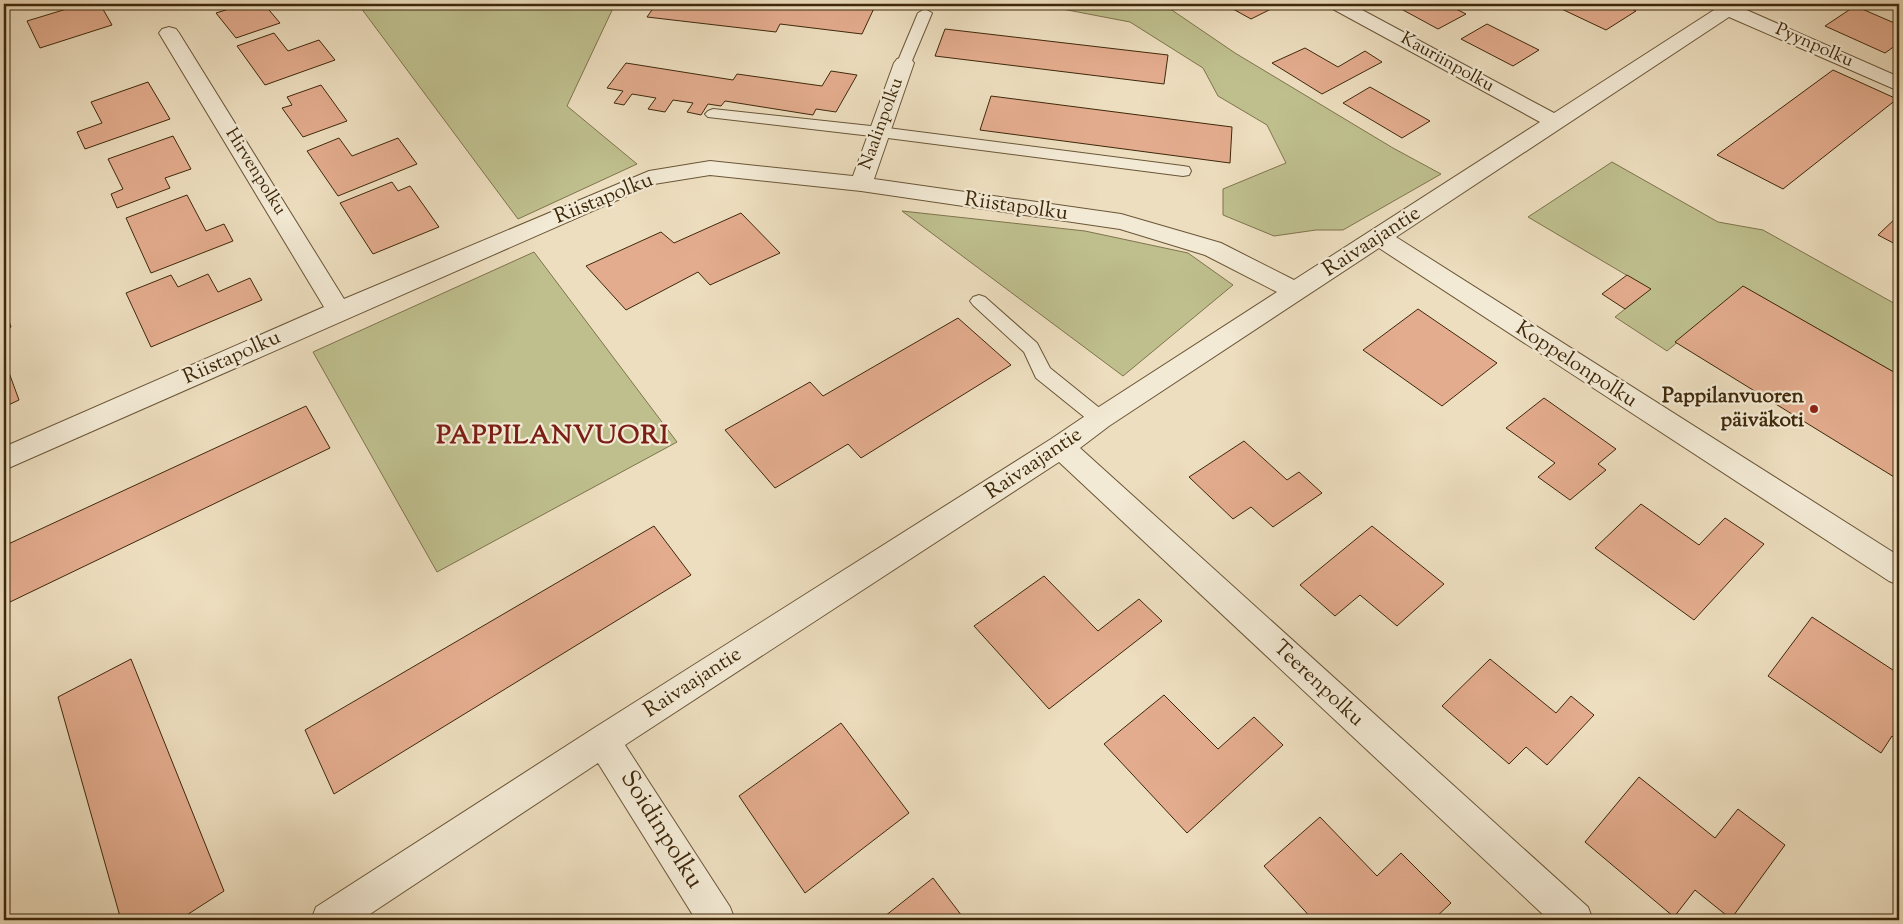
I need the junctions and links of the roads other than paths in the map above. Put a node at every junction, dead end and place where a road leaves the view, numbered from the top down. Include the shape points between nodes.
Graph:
1 (1338, 4) edge
2 (1727, 5) edge
3 (925, 13) dead end
4 (170, 33) dead end
5 (904, 63) joint
6 (1899, 84) edge
7 (713, 114) dead end
8 (1556, 123) junction
9 (880, 132) junction
10 (1182, 171) dead end
11 (861, 184) junction
12 (1380, 237) junction
13 (1295, 291) junction
14 (979, 301) dead end
15 (339, 311) junction
16 (1100, 418) junction
17 (1061, 447) junction
18 (4, 459) edge
19 (1899, 572) edge
20 (603, 741) junction
21 (329, 920) edge
22 (717, 920) edge
23 (1575, 920) edge

1 - 8 street, Kauriinpolku
2 - 6 street, Pyynpolku
2 - 8 street, Raivaajantie
3 - 5 lane
4 - 15 street, Hirvenpolku
5 - 9 street, Naalinpolku
7 - 9 lane
8 - 12 street, Raivaajantie
9 - 10 lane
9 - 11 street, Naalinpolku
11 - 13 street, Riistapolku via 1121,222 1213,249
11 - 15 street, Riistapolku via 710,168 649,178
12 - 13 street, Raivaajantie
12 - 19 street, Koppelonpolku
13 - 16 street, Raivaajantie
14 - 16 lane via 1031,348 1042,373
15 - 18 street, Riistapolku
16 - 17 street, Raivaajantie
17 - 20 street, Raivaajantie
17 - 23 street, Teerenpolku
20 - 21 street, Raivaajantie
20 - 22 street, Soidinpolku

